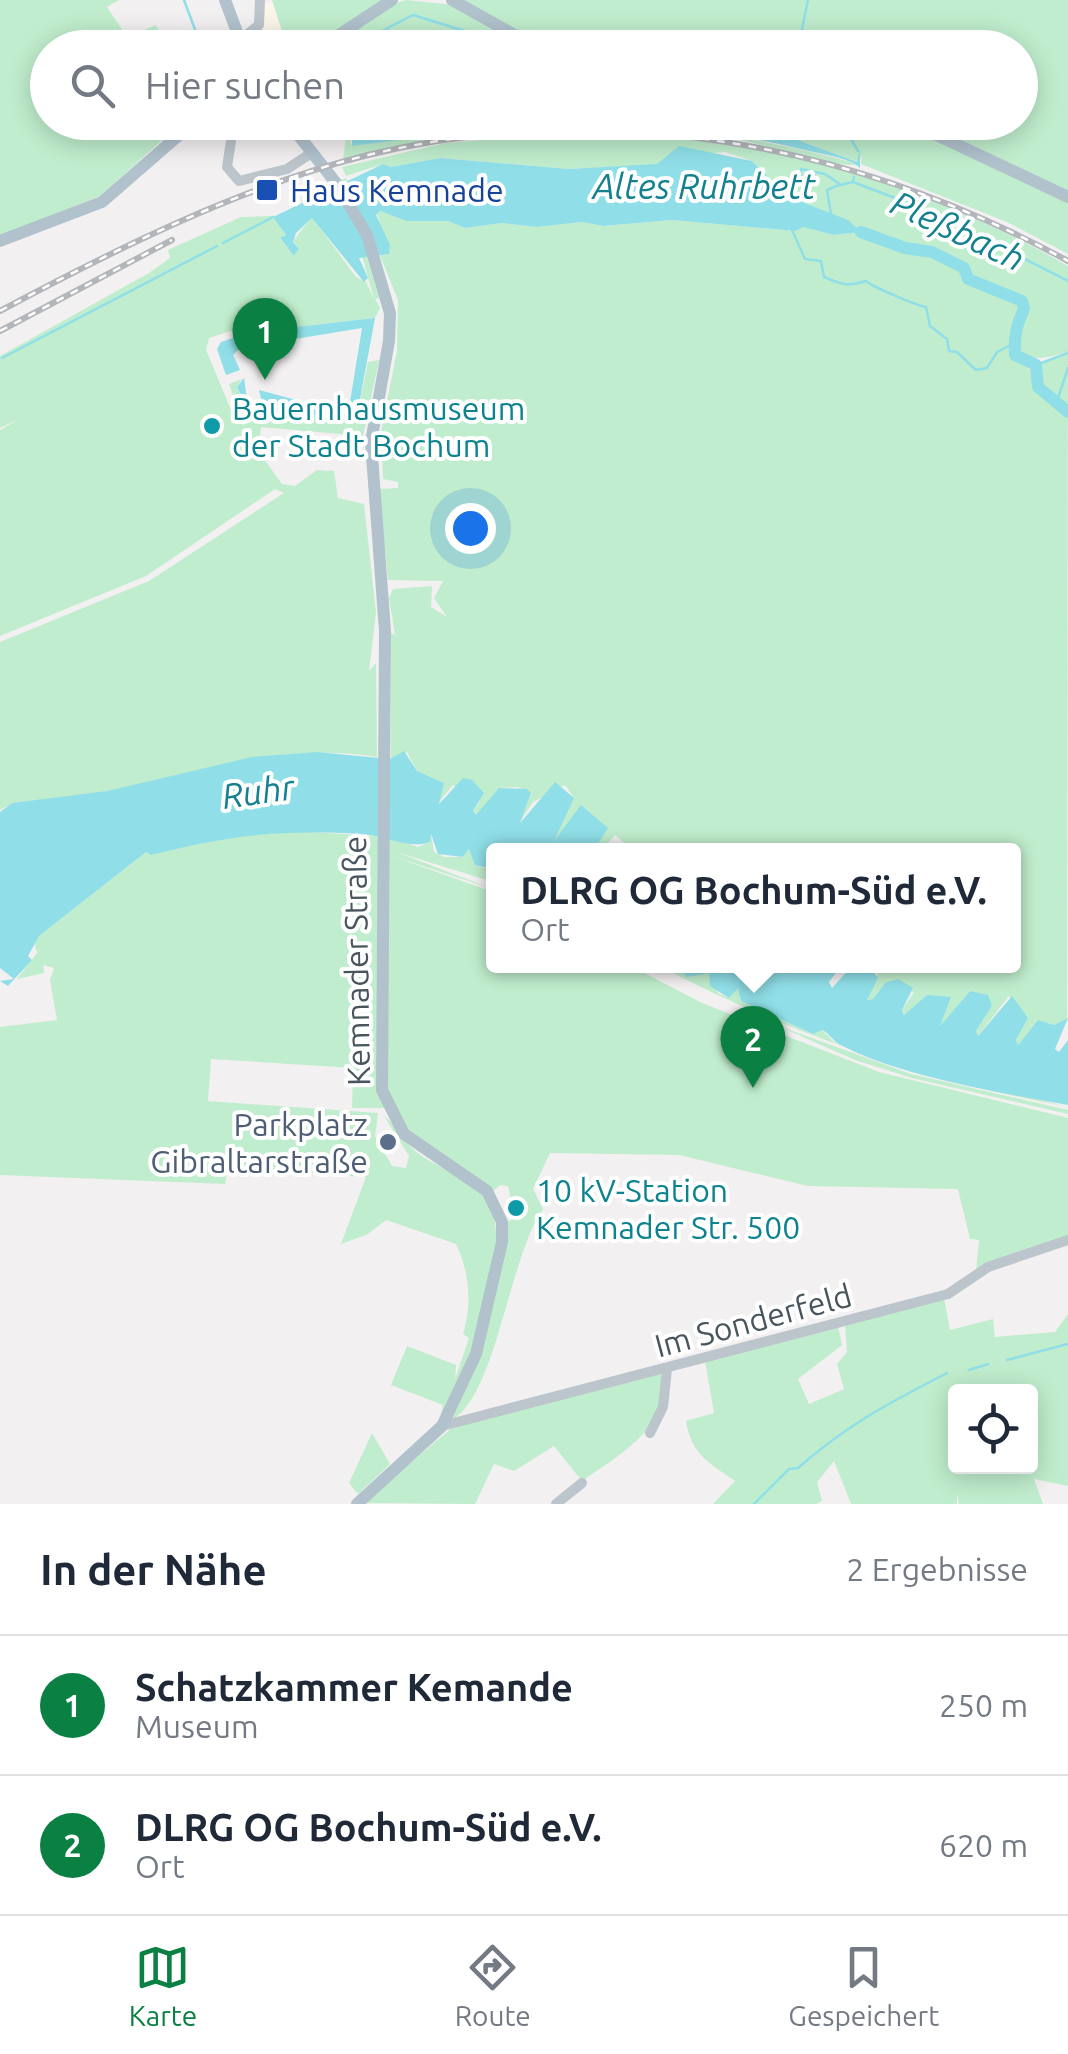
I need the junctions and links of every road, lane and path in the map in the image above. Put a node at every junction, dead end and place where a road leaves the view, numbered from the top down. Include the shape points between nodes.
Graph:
1 (225, 0) edge
2 (260, 0) edge
3 (392, 0) edge
4 (452, 0) edge
5 (235, 30) edge
6 (254, 30) edge
7 (346, 30) edge
8 (506, 30) edge
9 (173, 140) edge
10 (302, 140) edge
11 (947, 140) edge
12 (231, 142) dead end
13 (313, 152) junction
14 (1068, 197) edge
15 (0, 241) edge
16 (1068, 1240) edge
17 (667, 1369) junction
18 (442, 1426) junction
19 (650, 1434) dead end
20 (582, 1483) dead end
21 (357, 1504) edge
22 (556, 1504) edge

1 - 5 main road
2 - 6 street
3 - 7 main road
4 - 8 main road
9 - 15 main road via 102,202
10 - 13 main road, Kemnader Straße
11 - 14 main road
12 - 13 street via 227,167 239,181 286,169
13 - 18 main road, Kemnader Straße via 367,235 384,280 390,341 371,458 385,630 382,1090 398,1126 425,1152 482,1186 502,1222 476,1354
16 - 17 street, Im Sonderfeld via 988,1267 948,1294
17 - 18 street, Im Sonderfeld
17 - 19 street via 663,1407
18 - 21 main road, Kemnader Straße
20 - 22 street

